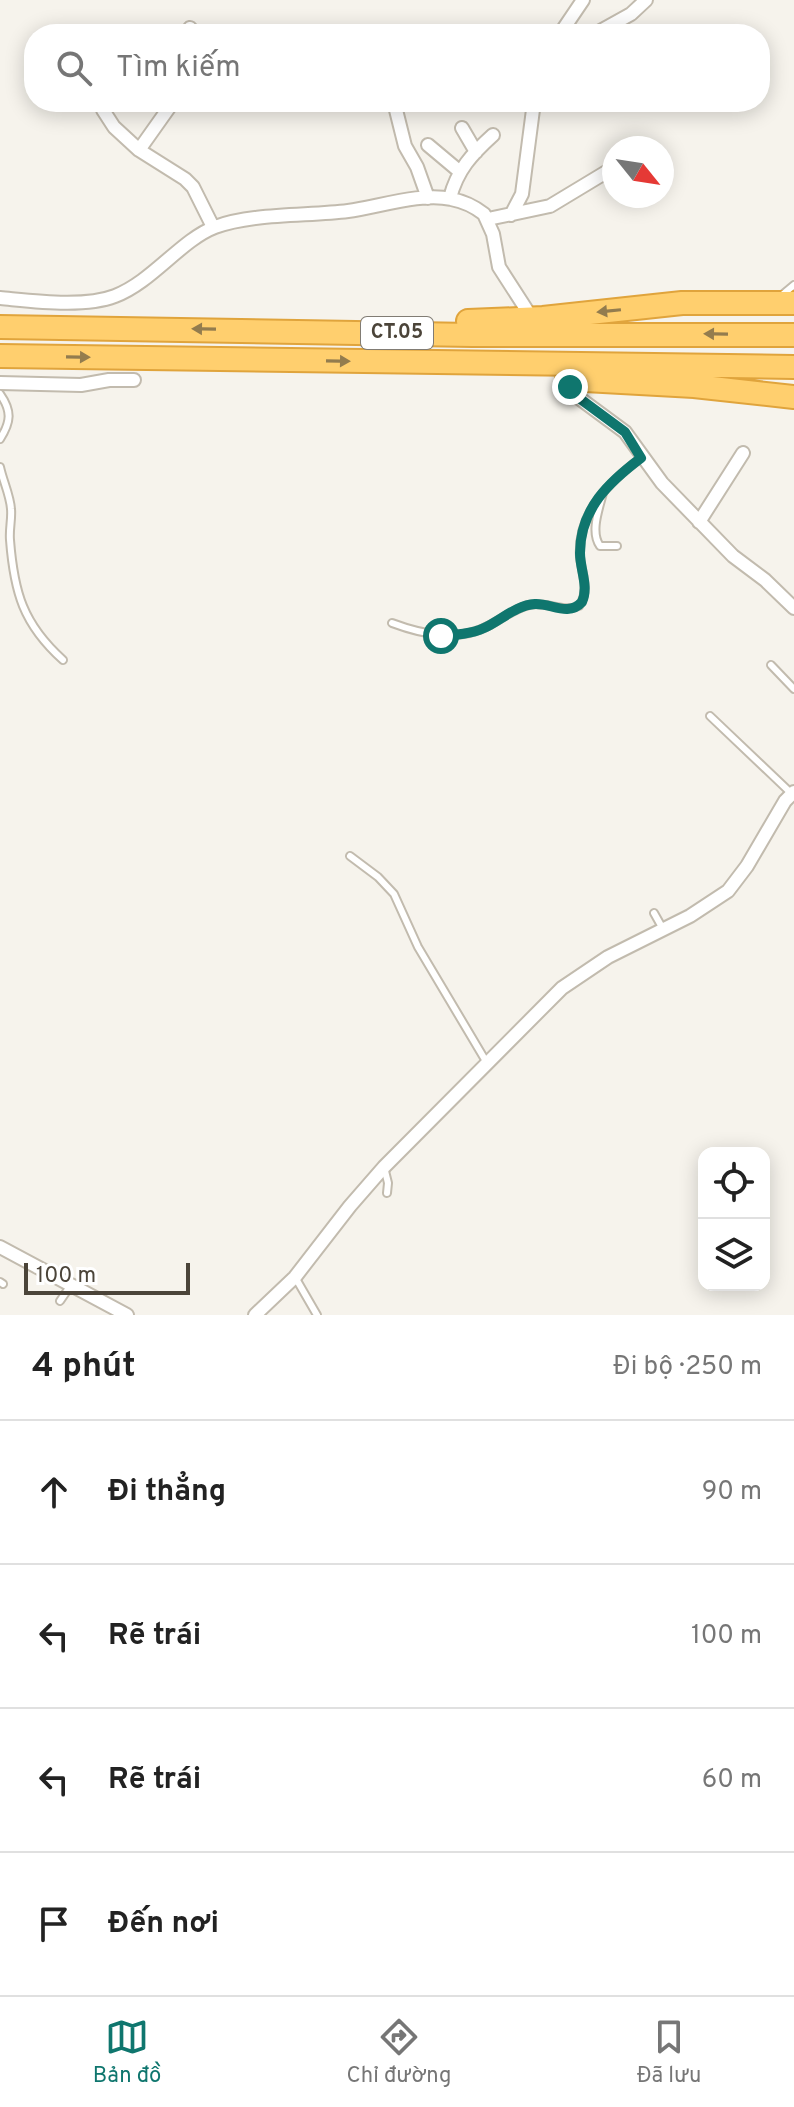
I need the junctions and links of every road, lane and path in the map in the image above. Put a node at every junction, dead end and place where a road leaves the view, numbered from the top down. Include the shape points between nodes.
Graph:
1 (583, 0) edge
2 (646, 0) edge
3 (567, 24) edge
4 (613, 24) edge
5 (104, 112) edge
6 (166, 112) edge
7 (396, 112) edge
8 (533, 112) edge
9 (462, 128) dead end
10 (493, 135) dead end
11 (428, 145) dead end
12 (139, 150) junction
13 (476, 152) junction
14 (459, 171) junction
15 (602, 175) edge
16 (428, 198) junction
17 (450, 198) junction
18 (511, 215) junction
19 (488, 219) junction
20 (213, 227) junction
21 (794, 285) edge
22 (0, 298) edge
23 (771, 302) junction
24 (794, 303) edge
25 (528, 312) dead end
26 (0, 327) edge
27 (253, 329) junction
28 (794, 335) edge
29 (0, 356) edge
30 (399, 362) junction
31 (794, 367) edge
32 (134, 380) dead end
33 (0, 383) edge
34 (570, 387) dead end
35 (0, 394) edge
36 (794, 397) edge
37 (0, 439) edge
38 (743, 453) dead end
39 (641, 458) junction
40 (0, 467) edge
41 (604, 490) junction
42 (699, 522) junction
43 (617, 546) dead end
44 (794, 608) edge
45 (392, 623) dead end
46 (63, 660) dead end
47 (771, 665) dead end
48 (794, 689) edge
49 (710, 716) dead end
50 (793, 793) edge
51 (350, 856) dead end
52 (654, 913) dead end
53 (663, 929) junction
54 (487, 1063) junction
55 (384, 1167) junction
56 (387, 1193) dead end
57 (2, 1251) edge
58 (295, 1277) junction
59 (71, 1285) junction
60 (60, 1301) dead end
61 (127, 1315) edge
62 (255, 1315) edge
63 (317, 1315) edge

1 - 3 street
2 - 4 street
5 - 12 street
6 - 12 street
7 - 16 street
8 - 18 street via 522,194
9 - 13 street
10 - 13 street
11 - 14 street
12 - 20 street via 193,187
13 - 14 street
14 - 17 street
15 - 18 street via 550,206
16 - 17 street
16 - 20 street
17 - 19 street
18 - 19 street
19 - 25 street via 499,267
20 - 22 street via 115,296 88,302
21 - 23 lane
23 - 24 highway
23 -> 27 highway via 682,303 543,318
27 -> 26 highway, CT.05
28 -> 27 highway, CT.05
29 -> 30 highway, CT.05
30 - 31 highway, CT.05
30 - 36 highway
32 - 33 street
34 - 39 street via 625,432
35 - 37 lane via 9,421
38 - 42 street
39 - 41 lane
39 - 42 street
40 - 46 lane via 11,507 16,590 34,628
41 - 43 lane via 596,541
41 - 45 lane via 592,506 581,542 585,587 579,606 534,604 479,630 454,635 431,635
42 - 44 street
47 - 48 lane
49 - 50 lane
50 - 53 street via 728,891
51 - 54 lane via 394,894 418,947
52 - 53 lane
53 - 54 street via 574,978
54 - 55 street
55 - 56 lane
55 - 58 street
57 - 59 street
58 - 62 street
58 - 63 lane
59 - 60 lane
59 - 61 street

